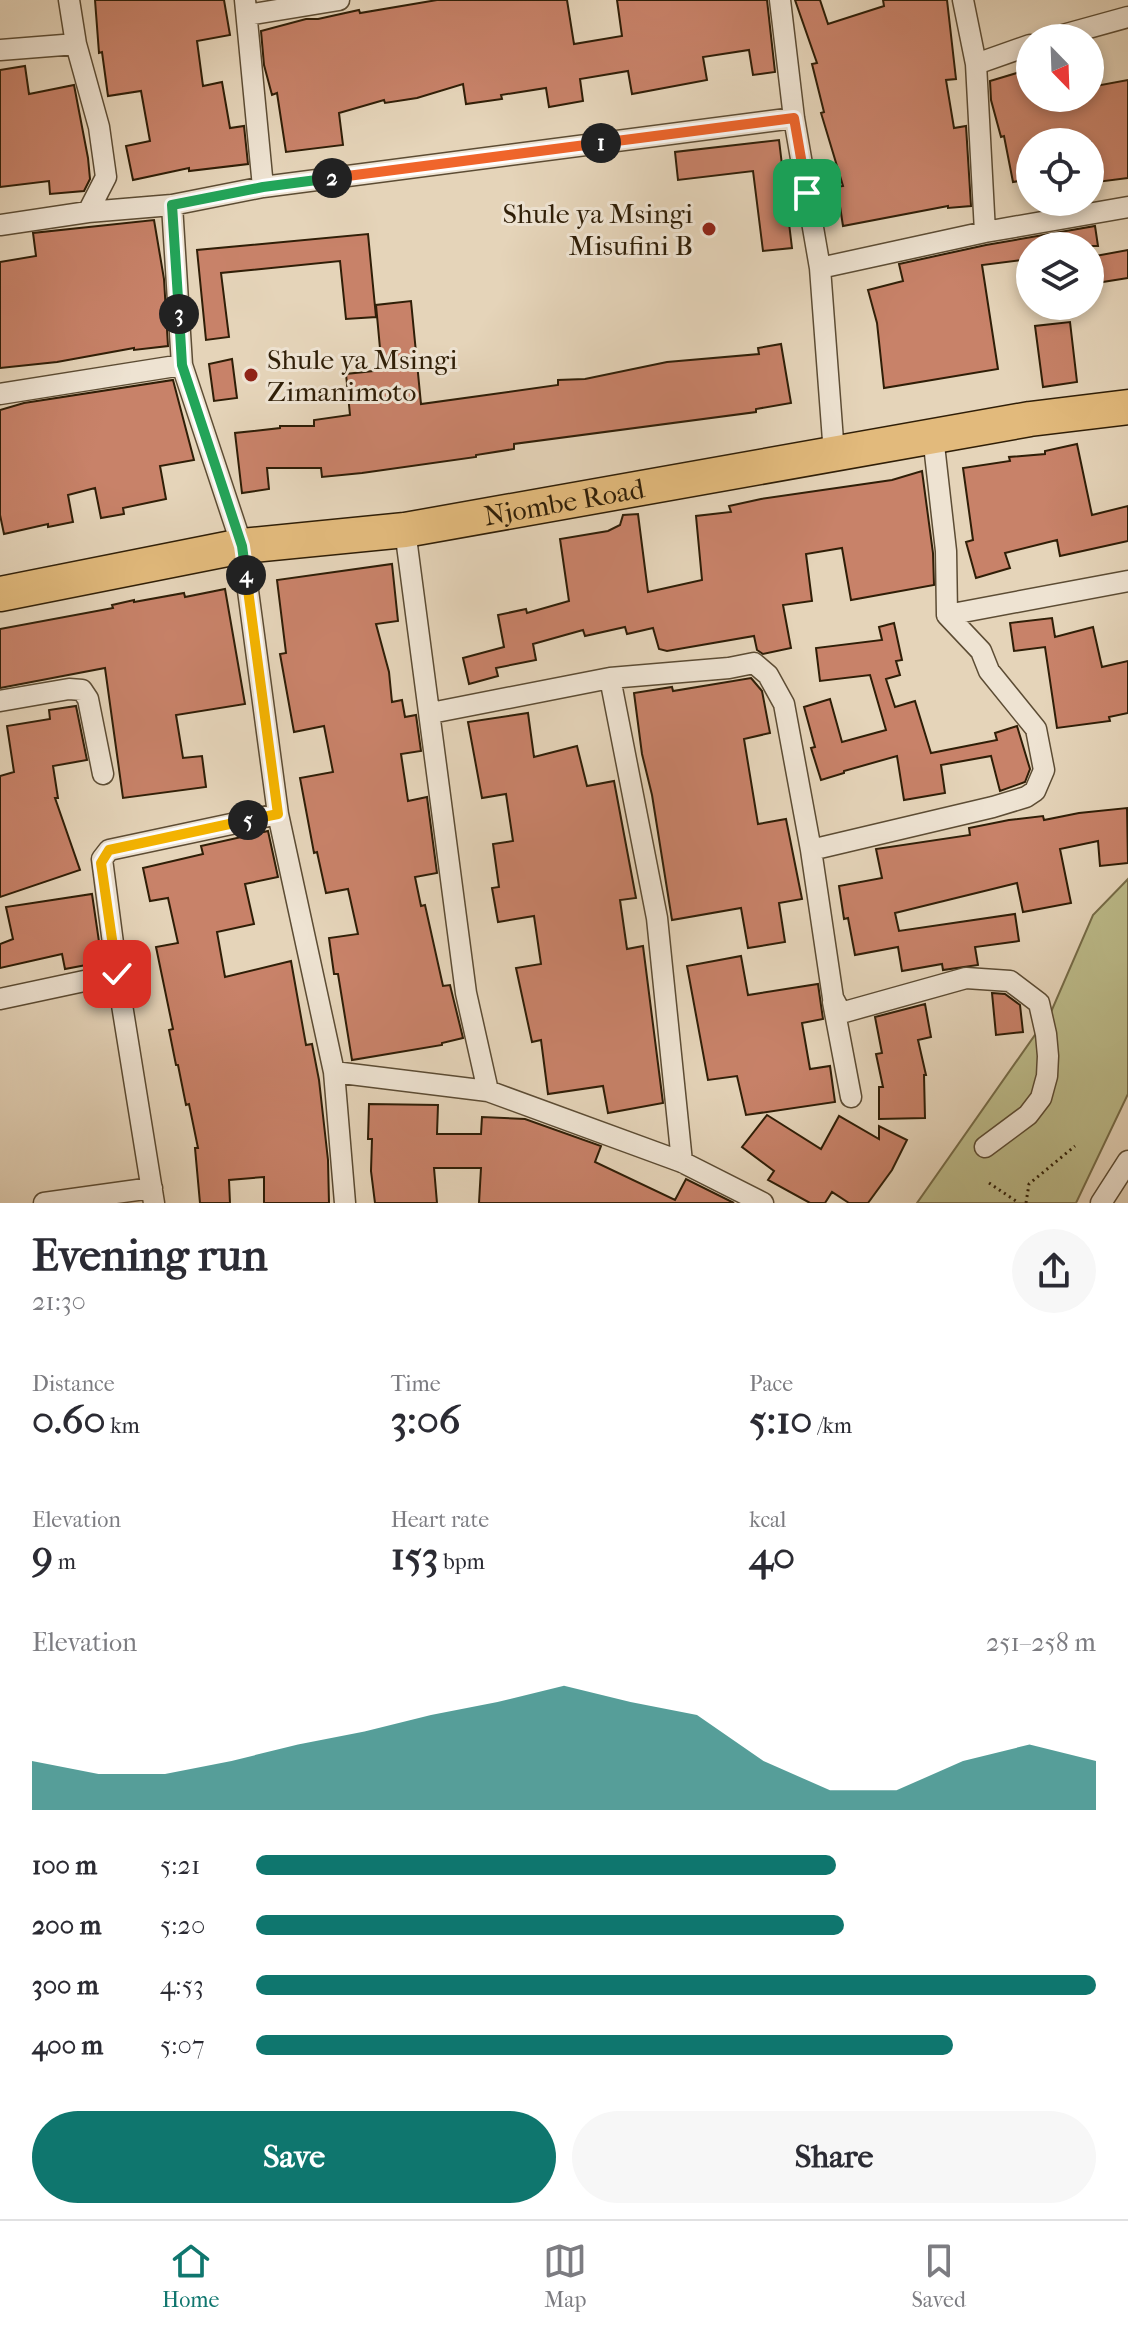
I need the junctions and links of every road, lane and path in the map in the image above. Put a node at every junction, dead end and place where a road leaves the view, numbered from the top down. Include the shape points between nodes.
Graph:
1 (69, 0) edge
2 (339, 0) edge
3 (780, 0) edge
4 (963, 0) edge
5 (246, 7) edge
6 (1128, 17) edge
7 (1103, 24) edge
8 (76, 44) junction
9 (0, 50) edge
10 (1016, 50) edge
11 (976, 64) junction
12 (794, 118) junction
13 (263, 187) junction
14 (172, 205) junction
15 (1128, 207) edge
16 (88, 212) junction
17 (0, 225) edge
18 (985, 232) junction
19 (820, 268) junction
20 (182, 365) junction
21 (0, 394) edge
22 (1128, 407) edge
23 (933, 436) junction
24 (834, 454) junction
25 (405, 530) junction
26 (242, 546) junction
27 (1128, 581) edge
28 (0, 594) edge
29 (947, 615) junction
30 (610, 678) junction
31 (0, 701) edge
32 (431, 713) junction
33 (103, 774) dead end
34 (278, 814) junction
35 (811, 850) junction
36 (117, 974) junction
37 (833, 998) junction
38 (0, 999) edge
39 (334, 1072) junction
40 (488, 1091) junction
41 (851, 1097) dead end
42 (1075, 1146) dead end
43 (985, 1147) dead end
44 (1128, 1161) edge
45 (682, 1162) junction
46 (989, 1183) dead end
47 (153, 1196) edge
48 (44, 1203) edge
49 (345, 1203) edge
50 (763, 1203) edge
51 (1019, 1203) edge
52 (1026, 1203) edge
53 (1101, 1203) edge

1 - 8 street
2 - 5 street
3 - 12 street
4 - 11 street
5 - 13 street
6 - 7 street
8 - 9 street
8 - 16 street via 99,127 106,177
10 - 11 street
11 - 18 street
12 - 13 street
12 - 19 street
13 - 14 street
14 - 16 street
14 - 20 street
15 - 18 street
16 - 17 street
18 - 19 street
19 - 24 street
20 - 21 street
20 - 26 street
22 - 23 highway, Njombe Road
23 - 24 highway, Njombe Road
23 - 29 street
24 - 25 highway, Njombe Road
25 - 26 highway, Njombe Road
25 - 32 street
26 - 28 highway, Njombe Road
26 - 34 street
27 - 29 street
29 - 35 street via 981,651 989,671 1036,729 1044,770 1035,791 993,807
30 - 32 street
30 - 35 street via 754,663 768,675 784,704
30 - 45 street via 657,918
31 - 33 street via 82,690
32 - 40 street via 466,993
34 - 36 street via 105,853 101,863
34 - 39 street
35 - 37 street
36 - 38 street
36 - 47 street
37 - 41 street
37 - 43 street via 841,1013 966,978 1010,981 1039,1003 1048,1056 1041,1098 1028,1115
39 - 40 street
39 - 49 street
40 - 45 street
42 - 52 path via 1029,1184
44 - 53 street
45 - 50 street
46 - 51 path
47 - 48 street

